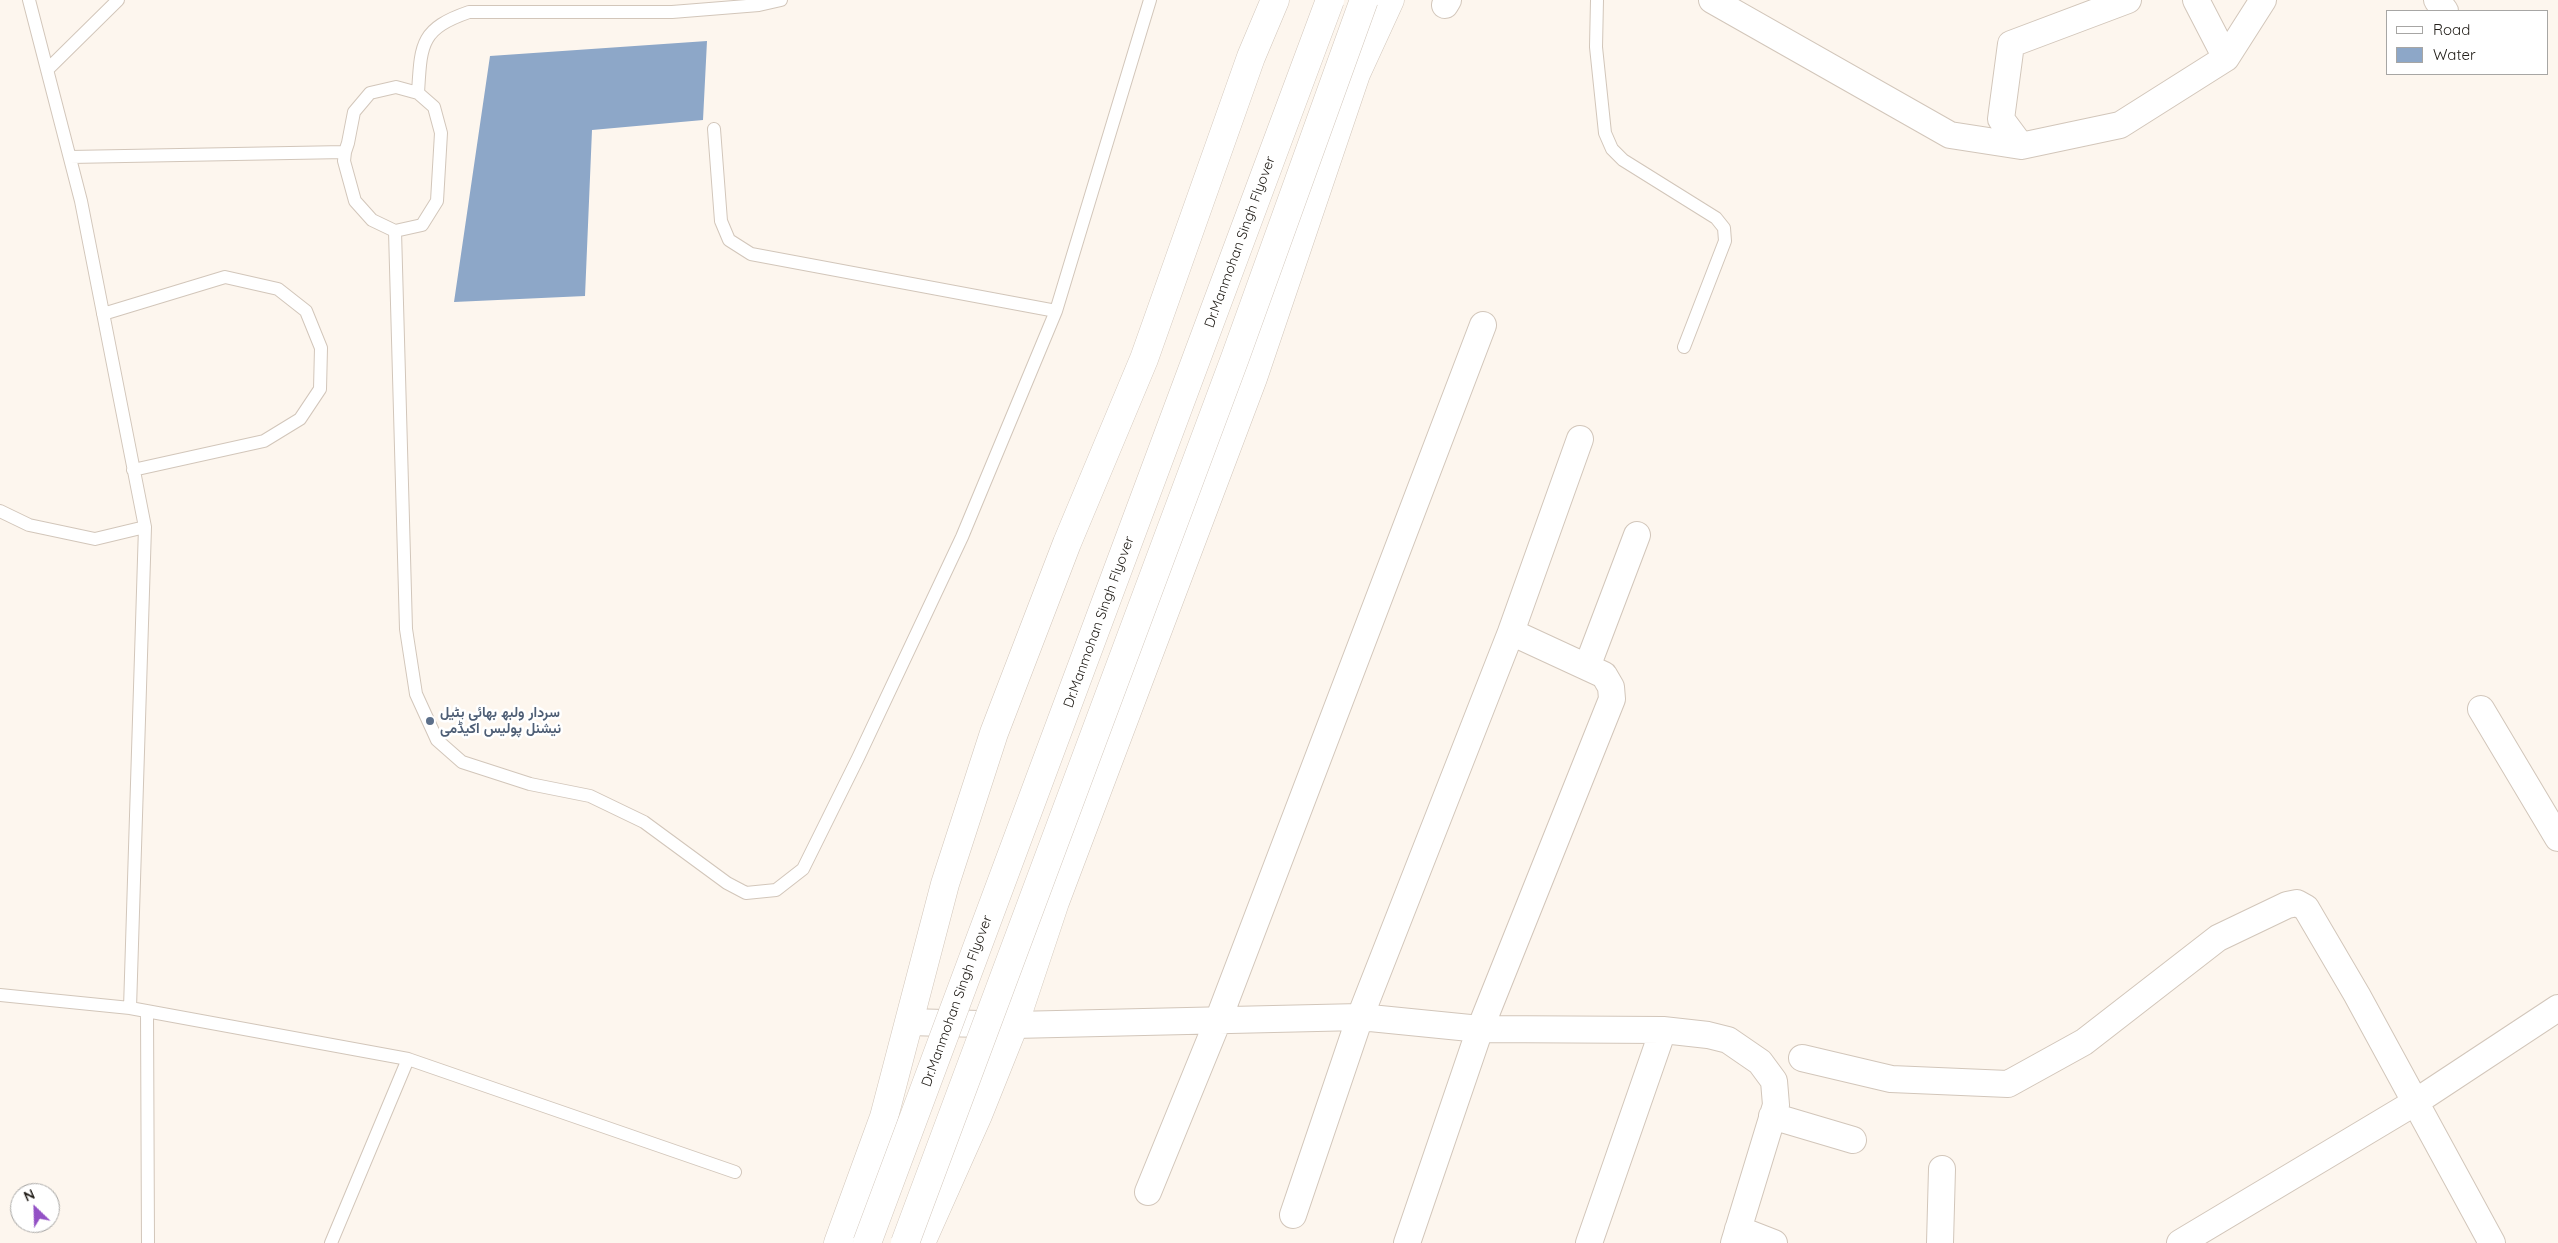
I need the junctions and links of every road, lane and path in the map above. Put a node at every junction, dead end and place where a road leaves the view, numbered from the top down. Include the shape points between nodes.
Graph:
1 (29, 0) edge
2 (118, 0) edge
3 (781, 0) edge
4 (1150, 0) edge
5 (1275, 0) edge
6 (1330, 0) edge
7 (1364, 0) edge
8 (1390, 0) edge
9 (1597, 0) edge
10 (1712, 0) edge
11 (2128, 0) edge
12 (2196, 0) edge
13 (2263, 0) edge
14 (2437, 0) edge
15 (2445, 10) edge
16 (2226, 58) junction
17 (47, 70) junction
18 (418, 93) junction
19 (714, 129) dead end
20 (2021, 146) junction
21 (344, 152) junction
22 (70, 157) junction
23 (395, 231) junction
24 (1056, 311) junction
25 (103, 314) junction
26 (1483, 325) dead end
27 (1684, 347) dead end
28 (1580, 439) dead end
29 (133, 470) junction
30 (0, 511) edge
31 (145, 527) junction
32 (1637, 534) dead end
33 (1511, 632) junction
34 (1587, 666) junction
35 (2481, 709) dead end
36 (2558, 838) edge
37 (0, 995) edge
38 (130, 1008) junction
39 (2558, 1008) edge
40 (147, 1011) junction
41 (1360, 1017) junction
42 (1219, 1018) junction
43 (909, 1022) junction
44 (1014, 1025) junction
45 (1480, 1029) junction
46 (1663, 1030) junction
47 (1802, 1058) dead end
48 (408, 1059) junction
49 (2414, 1103) junction
50 (1772, 1116) junction
51 (1853, 1140) dead end
52 (1942, 1169) dead end
53 (735, 1172) dead end
54 (1148, 1192) dead end
55 (1293, 1215) dead end
56 (1736, 1236) edge
57 (148, 1243) edge
58 (331, 1243) edge
59 (838, 1243) edge
60 (867, 1243) edge
61 (906, 1243) edge
62 (921, 1243) edge
63 (1407, 1243) edge
64 (1589, 1243) edge
65 (1774, 1243) edge
66 (1940, 1243) edge
67 (2180, 1243) edge
68 (2492, 1243) edge

1 - 17 lane
2 - 17 lane
3 - 18 lane via 759,5 672,12 469,12 444,21 431,30 420,59
4 - 24 lane
5 - 43 main road via 1251,57 1144,359 1067,543 994,733 945,884
6 - 60 main road, Dr.Manmohan Singh Flyover, bridge
7 - 61 main road, bridge via 1228,377
8 - 44 main road via 1356,74 1253,378 1055,902
9 - 27 lane via 1596,47 1605,132 1612,149 1623,160 1716,218 1724,228 1725,241
10 - 20 street via 1950,135
11 - 20 street via 2011,44 2001,119
12 - 16 street
13 - 16 street
14 - 15 street
16 - 20 street via 2120,124
17 - 22 lane
18 - 21 lane via 396,87 370,92 354,112
18 - 23 lane via 434,107 441,132 437,201 422,224
19 - 24 lane via 721,221 729,240 751,254
21 - 22 lane
21 - 23 lane via 355,201 372,220
22 - 25 lane
23 - 24 lane via 406,628 416,694 437,740 462,762 530,784 590,796 644,822 726,883 746,893 776,890 803,870 962,537
25 - 29 lane
25 - 29 lane via 225,277 278,289 306,311 321,348 320,389 300,419 264,441
26 - 42 street
28 - 33 street
29 - 31 lane
30 - 31 lane via 29,525 95,539
31 - 38 lane
32 - 34 street
33 - 34 street
33 - 41 street
34 - 45 street via 1604,675 1612,687 1612,699
35 - 36 street
37 - 38 lane
38 - 40 lane
39 - 49 street
40 - 48 lane
40 - 57 lane
41 - 42 street
41 - 45 street
41 - 55 street
42 - 44 street
42 - 54 street
43 - 44 street
43 - 59 main road via 884,1117
44 - 62 main road
45 - 46 street
45 - 63 street
46 - 50 street via 1728,1040 1760,1062 1774,1081 1776,1105
46 - 64 street
47 - 49 street via 1891,1079 2008,1084 2084,1042 2218,938 2297,903 2306,908 2357,995
48 - 53 lane
48 - 58 lane
49 - 67 street
49 - 68 street
50 - 51 street
50 - 56 street
52 - 66 street
56 - 65 street

